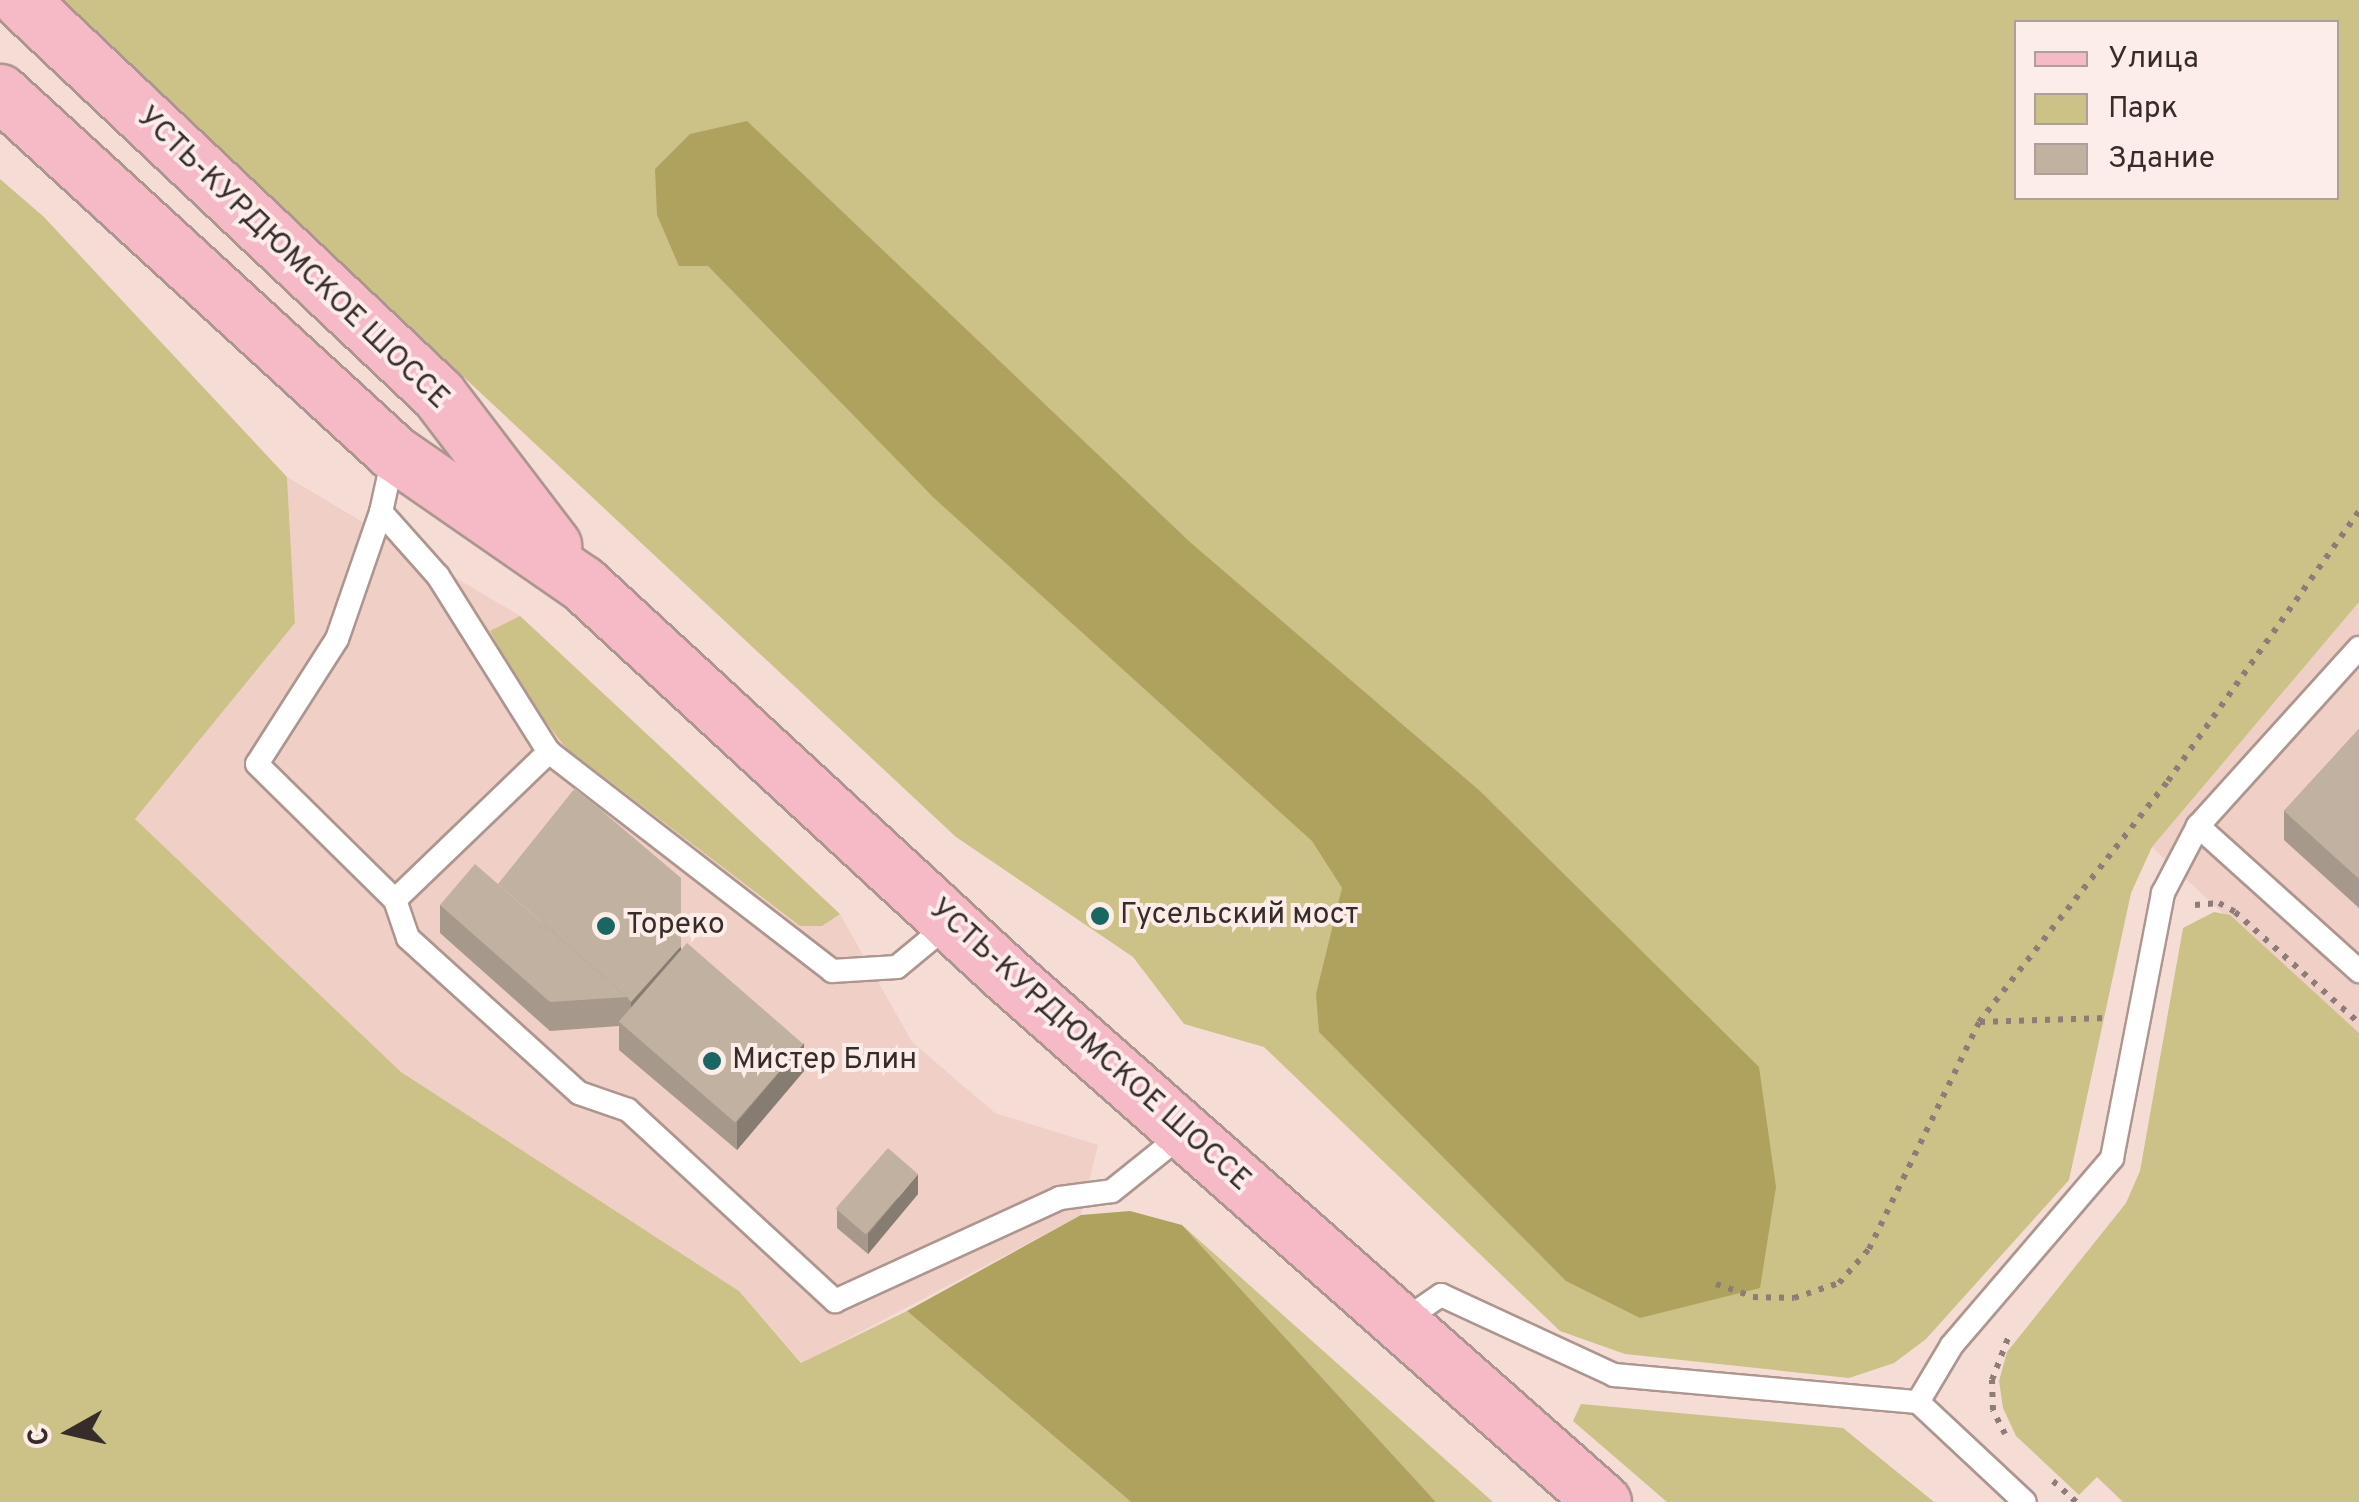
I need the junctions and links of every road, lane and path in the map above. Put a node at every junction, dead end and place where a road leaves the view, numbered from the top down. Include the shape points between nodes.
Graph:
1 (20, 0) edge
2 (0, 92) edge
3 (394, 453) junction
4 (2359, 511) edge
5 (381, 512) junction
6 (582, 583) junction
7 (2359, 648) edge
8 (549, 752) junction
9 (2198, 826) junction
10 (395, 900) junction
11 (950, 923) junction
12 (2359, 971) edge
13 (2142, 1019) junction
14 (1979, 1022) junction
15 (1184, 1134) junction
16 (1716, 1284) dead end
17 (1403, 1321) junction
18 (1918, 1402) junction
19 (1602, 1502) edge
20 (2025, 1502) edge

1 - 6 main road, УСТЬ-КУРДЮМСКОЕ ШОССЕ via 438,394
2 - 3 main road, УСТЬ-КУРДЮМСКОЕ ШОССЕ
3 - 5 lane
3 - 6 main road, УСТЬ-КУРДЮМСКОЕ ШОССЕ
4 - 14 path via 2168,781
5 - 8 lane via 438,576
5 - 10 lane via 337,639 257,764
6 - 11 main road, УСТЬ-КУРДЮМСКОЕ ШОССЕ
7 - 9 lane
8 - 10 lane
8 - 11 lane via 832,971 897,966
9 - 12 lane
9 - 13 lane via 2162,893
10 - 15 lane via 408,938 579,1092 628,1110 835,1301 1060,1198 1112,1191
11 - 15 main road, УСТЬ-КУРДЮМСКОЕ ШОССЕ
13 - 14 path
13 - 18 lane via 2112,1158 1952,1345
14 - 16 path via 1868,1248 1839,1283 1794,1298 1753,1297
15 - 17 main road, УСТЬ-КУРДЮМСКОЕ ШОССЕ
17 - 18 lane via 1442,1296 1614,1375
17 - 19 main road, УСТЬ-КУРДЮМСКОЕ ШОССЕ
18 - 20 lane

